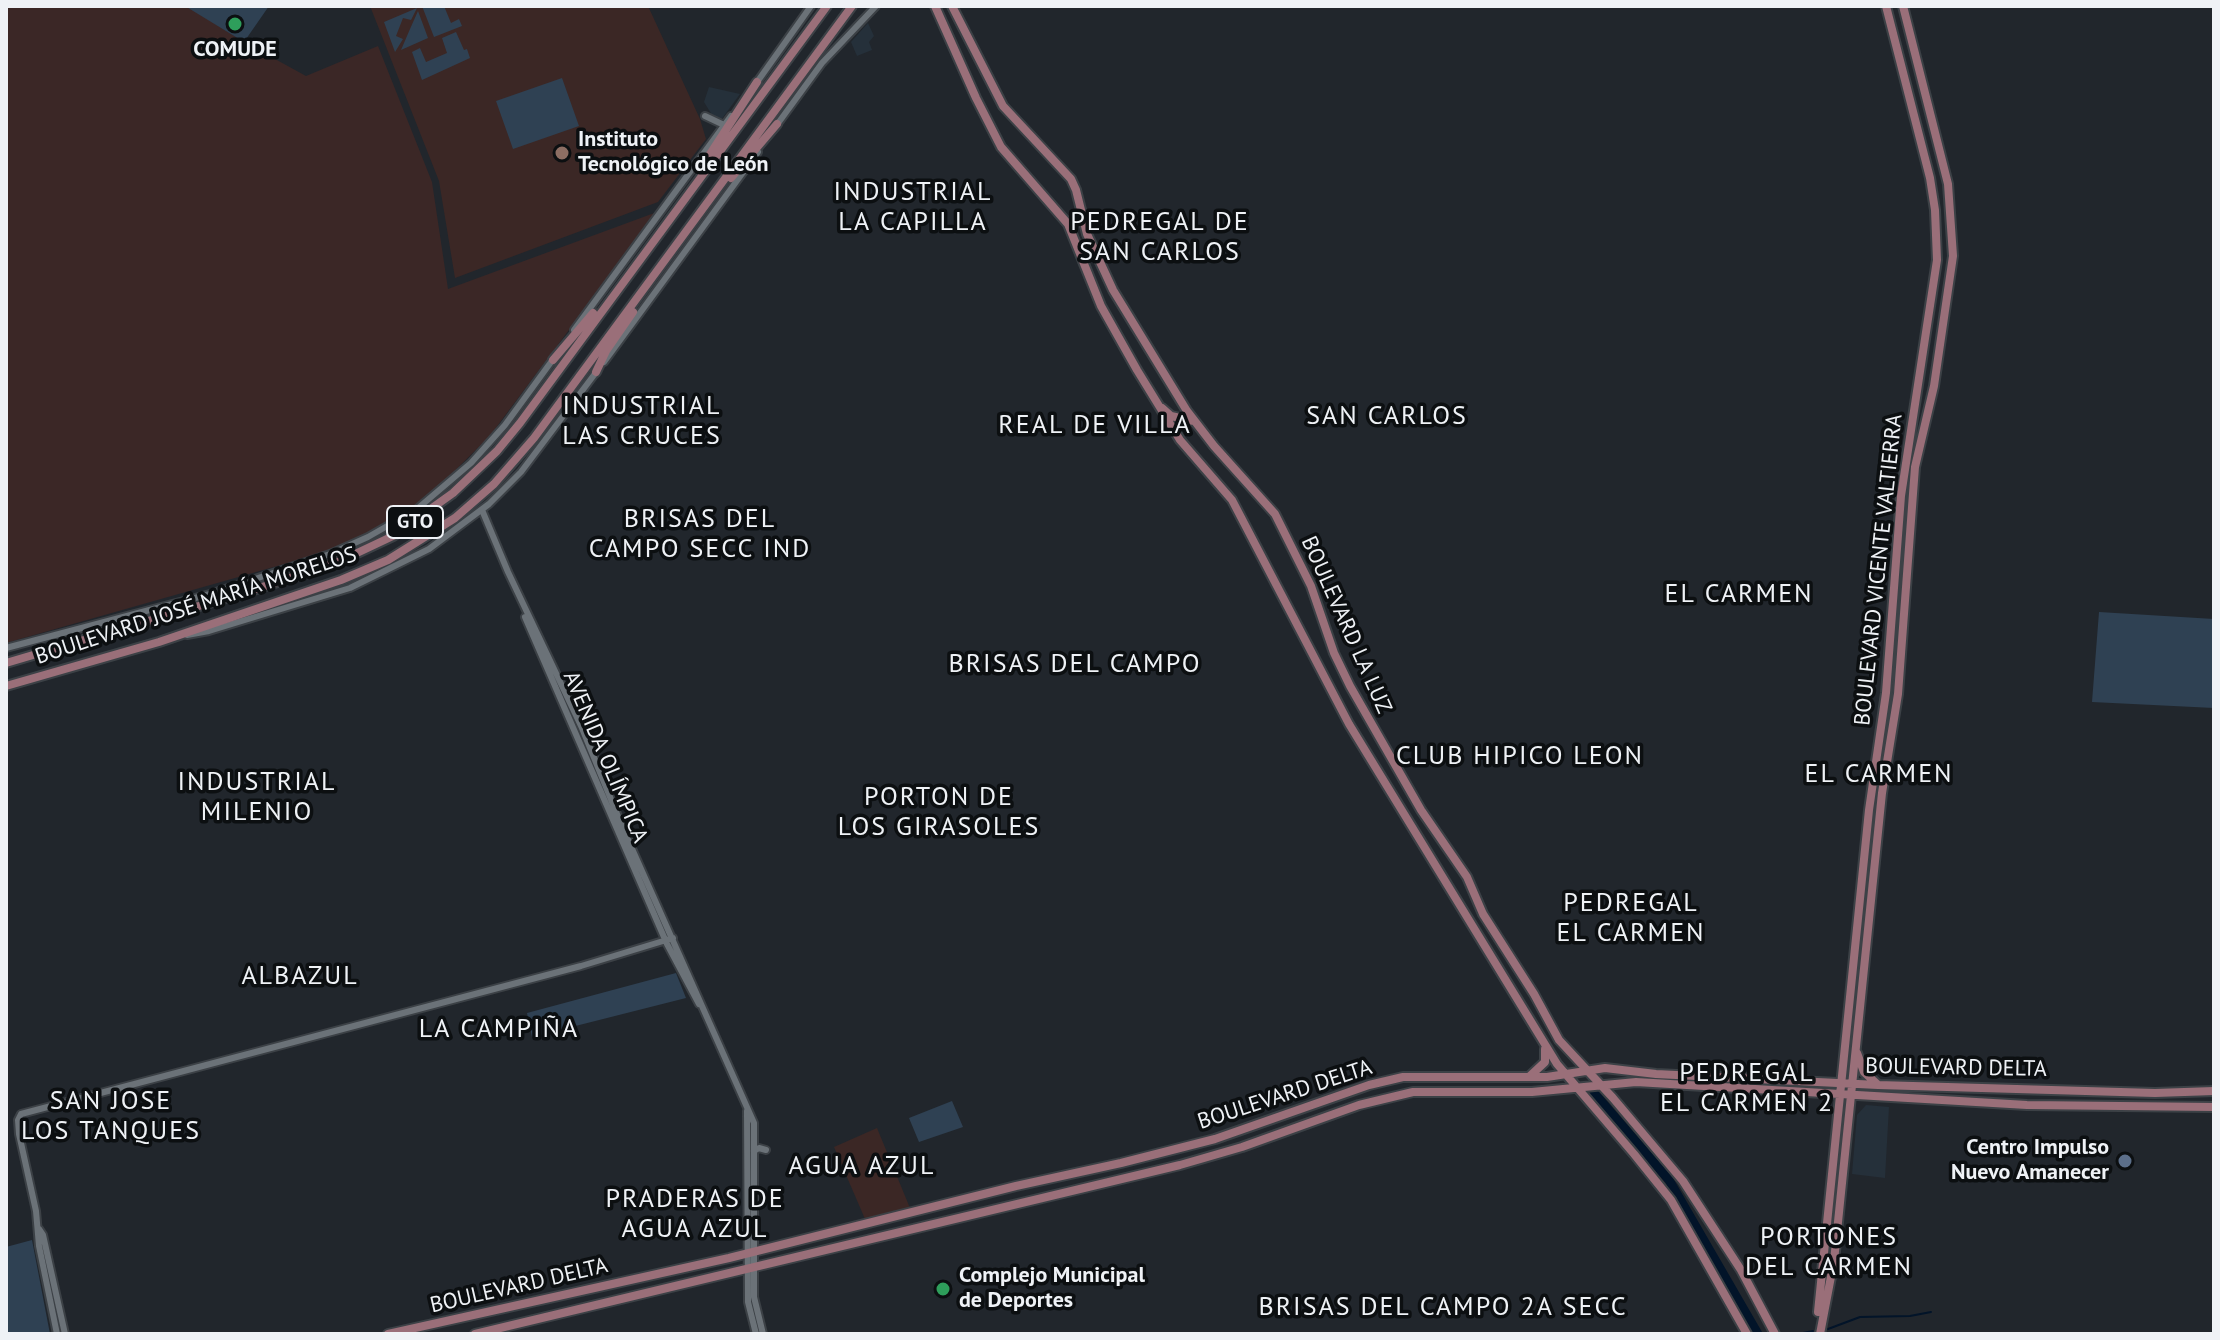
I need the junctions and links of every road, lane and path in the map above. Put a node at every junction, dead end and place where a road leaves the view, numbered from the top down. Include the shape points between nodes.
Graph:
1 (811, 6) edge
2 (852, 6) edge
3 (876, 6) edge
4 (935, 6) edge
5 (952, 6) edge
6 (1886, 6) edge
7 (1903, 6) edge
8 (824, 10) edge
9 (1917, 63) junction
10 (1902, 67) junction
11 (757, 82) junction
12 (705, 116) dead end
13 (777, 124) junction
14 (724, 125) junction
15 (684, 199) junction
16 (708, 202) junction
17 (1087, 234) junction
18 (1075, 240) junction
19 (626, 277) junction
20 (646, 286) junction
21 (553, 360) junction
22 (596, 372) junction
23 (1156, 402) junction
24 (1184, 415) junction
25 (1170, 427) junction
26 (482, 510) junction
27 (469, 520) junction
28 (267, 576) junction
29 (253, 590) junction
30 (210, 594) junction
31 (232, 596) junction
32 (175, 636) junction
33 (6, 648) edge
34 (6, 663) edge
35 (6, 684) edge
36 (669, 939) junction
37 (1542, 1040) junction
38 (1857, 1052) junction
39 (1587, 1070) junction
40 (1565, 1075) junction
41 (1730, 1076) junction
42 (1528, 1078) junction
43 (1802, 1080) junction
44 (1618, 1082) junction
45 (1847, 1083) junction
46 (1600, 1084) junction
47 (1878, 1085) junction
48 (1969, 1087) junction
49 (1729, 1088) junction
50 (1576, 1089) junction
51 (2012, 1089) junction
52 (1802, 1091) junction
53 (2214, 1091) edge
54 (1846, 1095) junction
55 (1867, 1097) junction
56 (1613, 1098) junction
57 (1963, 1101) junction
58 (2013, 1104) junction
59 (747, 1107) junction
60 (2214, 1107) edge
61 (1298, 1111) junction
62 (1849, 1113) junction
63 (1272, 1120) junction
64 (1302, 1126) junction
65 (1274, 1135) junction
66 (766, 1150) dead end
67 (754, 1151) junction
68 (39, 1229) junction
69 (751, 1252) junction
70 (748, 1270) junction
71 (646, 1275) junction
72 (641, 1293) junction
73 (57, 1334) edge
74 (65, 1334) edge
75 (388, 1334) edge
76 (475, 1334) edge
77 (756, 1334) edge
78 (763, 1334) edge
79 (1747, 1334) edge
80 (1775, 1334) edge
81 (1818, 1334) edge

1 - 11 street
2 - 16 main road, BOULEVARD JOSÉ MARÍA MORELOS / GTO
3 - 13 street via 833,50
4 - 18 main road, BOULEVARD LA LUZ via 1001,147 1068,224
5 - 17 main road via 1003,106 1071,179
6 - 10 main road, BOULEVARD VICENTE VALTIERRA
7 - 9 main road, BOULEVARD VICENTE VALTIERRA
8 - 15 main road, BOULEVARD JOSÉ MARÍA MORELOS / GTO
9 - 10 main road
9 - 38 main road, BOULEVARD VICENTE VALTIERRA via 1948,184 1953,256 1947,316 1915,467 1898,694 1882,793
10 - 45 main road, BOULEVARD VICENTE VALTIERRA via 1930,178 1937,260 1901,496
11 - 14 street
11 - 15 main road
12 - 14 street
13 - 16 main road
13 - 22 street
14 - 21 street
15 - 19 main road, BOULEVARD JOSÉ MARÍA MORELOS / GTO
16 - 20 main road, BOULEVARD JOSÉ MARÍA MORELOS / GTO
17 - 18 main road
17 - 24 main road
18 - 23 main road, BOULEVARD LA LUZ via 1107,319
19 - 21 main road
19 - 29 main road, BOULEVARD JOSÉ MARÍA MORELOS / GTO via 511,435 453,493 373,546
20 - 22 main road
20 - 32 main road, BOULEVARD JOSÉ MARÍA MORELOS / GTO via 511,466 455,518 366,570
21 - 28 street via 490,443 426,502 368,537
22 - 26 street via 537,452
23 - 24 main road via 1171,416
23 - 25 main road, BOULEVARD LA LUZ
24 - 25 main road
24 - 39 main road, BOULEVARD LA LUZ via 1275,514 1367,716 1559,1040
25 - 37 main road, BOULEVARD LA LUZ via 1232,500 1349,724
26 - 27 street
26 - 36 street, AVENIDA OLÍMPICA via 582,728
27 - 32 street via 414,558 350,588 209,631
27 - 36 street, AVENIDA OLÍMPICA via 481,525 492,544
28 - 29 main road
28 - 30 street
29 - 31 main road, BOULEVARD JOSÉ MARÍA MORELOS / GTO
30 - 31 main road
30 - 33 street
31 - 34 main road, BOULEVARD JOSÉ MARÍA MORELOS / GTO
32 - 35 main road, BOULEVARD JOSÉ MARÍA MORELOS / GTO
36 - 59 street, AVENIDA OLÍMPICA
36 - 68 street via 27,1112 17,1125
37 - 40 main road, BOULEVARD LA LUZ
37 - 42 main road via 1545,1062
38 - 45 main road, BOULEVARD VICENTE VALTIERRA
38 - 47 main road via 1864,1072
39 - 40 main road, BOULEVARD DELTA
39 - 41 main road, BOULEVARD DELTA
39 - 46 main road, BOULEVARD LA LUZ
40 - 42 main road, BOULEVARD DELTA
40 - 50 main road, BOULEVARD LA LUZ
41 - 43 main road, BOULEVARD DELTA
41 - 49 main road
42 - 61 main road, BOULEVARD DELTA via 1403,1077
43 - 45 main road, BOULEVARD DELTA
43 - 52 main road
44 - 46 main road, BOULEVARD DELTA
44 - 49 main road, BOULEVARD DELTA
44 - 56 main road
45 - 47 main road, BOULEVARD DELTA
45 - 54 main road, BOULEVARD VICENTE VALTIERRA
46 - 50 main road, BOULEVARD DELTA
46 - 56 main road, BOULEVARD LA LUZ
47 - 48 main road, BOULEVARD DELTA
48 - 51 main road, BOULEVARD DELTA
48 - 57 main road via 1973,1095
49 - 52 main road, BOULEVARD DELTA
50 - 64 main road, BOULEVARD DELTA via 1413,1092
50 - 79 main road, BOULEVARD LA LUZ via 1671,1200
51 - 53 main road, BOULEVARD DELTA
51 - 58 main road via 2005,1097
52 - 54 main road, BOULEVARD DELTA
54 - 55 main road, BOULEVARD DELTA
54 - 62 main road, BOULEVARD VICENTE VALTIERRA
54 - 81 main road, BOULEVARD VICENTE VALTIERRA
55 - 57 main road, BOULEVARD DELTA
55 - 62 main road
56 - 80 main road, BOULEVARD LA LUZ via 1683,1181
57 - 58 main road, BOULEVARD DELTA
58 - 60 main road, BOULEVARD DELTA
59 - 67 street, AVENIDA OLÍMPICA via 754,1123
59 - 69 street, AVENIDA OLÍMPICA
61 - 63 main road, BOULEVARD DELTA
61 - 64 main road via 1289,1121
62 - 81 main road, BOULEVARD VICENTE VALTIERRA via 1834,1261
63 - 65 main road via 1279,1128
63 - 69 main road, BOULEVARD DELTA via 1121,1163
64 - 65 main road, BOULEVARD DELTA
65 - 70 main road, BOULEVARD DELTA via 1180,1165
66 - 67 street
67 - 69 street, AVENIDA OLÍMPICA
68 - 73 street
68 - 74 street
69 - 70 street, AVENIDA OLÍMPICA
69 - 71 main road, BOULEVARD DELTA
70 - 72 main road, BOULEVARD DELTA
70 - 77 street, AVENIDA OLÍMPICA
70 - 78 street, AVENIDA OLÍMPICA
71 - 72 main road via 649,1284
71 - 75 main road, BOULEVARD DELTA
72 - 76 main road, BOULEVARD DELTA

